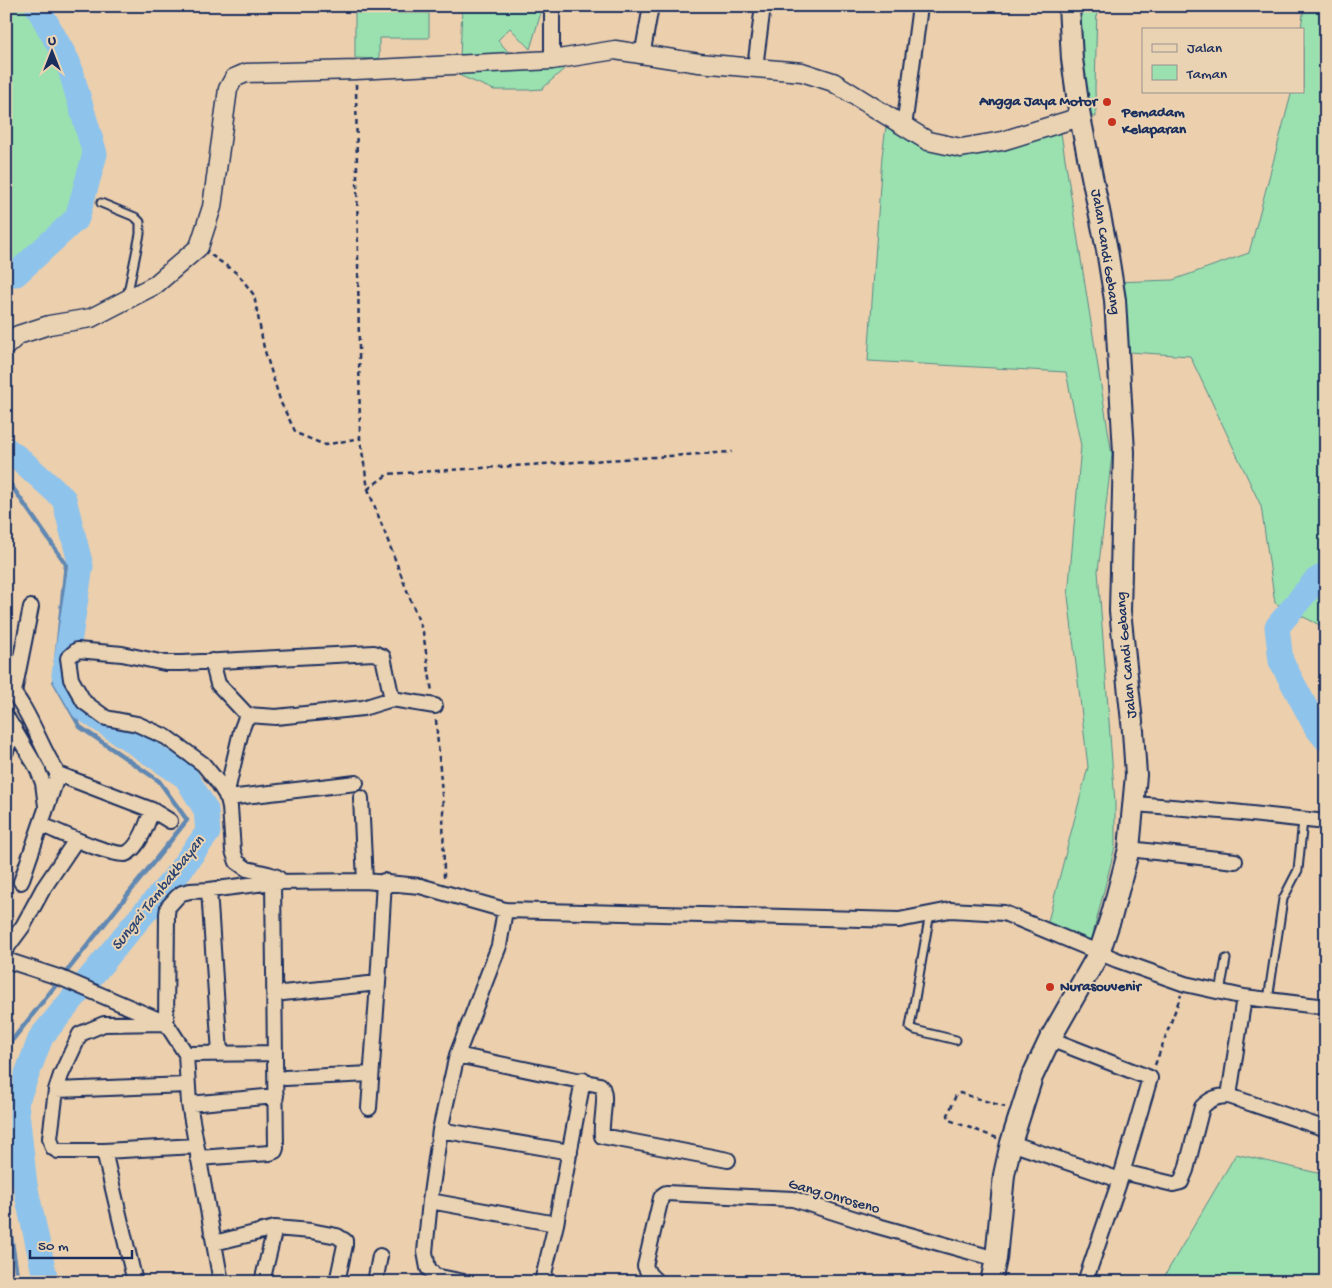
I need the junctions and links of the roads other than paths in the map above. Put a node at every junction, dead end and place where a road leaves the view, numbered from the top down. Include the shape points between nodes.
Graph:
1 (552, 6) edge
2 (651, 6) edge
3 (763, 6) edge
4 (920, 6) edge
5 (1069, 6) edge
6 (642, 56) junction
7 (552, 60) junction
8 (755, 67) junction
9 (1080, 117) junction
10 (904, 127) junction
11 (101, 203) dead end
12 (126, 300) junction
13 (6, 346) edge
14 (31, 607) dead end
15 (212, 661) junction
16 (10, 688) edge
17 (392, 699) junction
18 (435, 706) road end
19 (247, 715) junction
20 (6, 716) edge
21 (14, 728) junction
22 (6, 751) edge
23 (58, 774) junction
24 (356, 783) dead end
25 (227, 797) junction
26 (361, 798) dead end
27 (1134, 804) junction
28 (46, 810) junction
29 (152, 810) junction
30 (1304, 820) junction
31 (170, 821) dead end
32 (1326, 822) edge
33 (42, 825) junction
34 (76, 840) junction
35 (1129, 849) junction
36 (1235, 861) dead end
37 (365, 881) junction
38 (384, 881) junction
39 (20, 882) dead end
40 (278, 882) junction
41 (208, 890) junction
42 (505, 910) junction
43 (930, 913) junction
44 (6, 949) edge
45 (1099, 952) junction
46 (1226, 959) dead end
47 (6, 960) edge
48 (378, 982) junction
49 (1220, 992) junction
50 (283, 994) dead end
51 (1244, 997) junction
52 (1268, 1000) junction
53 (1326, 1007) edge
54 (166, 1023) junction
55 (1050, 1039) junction
56 (956, 1040) dead end
57 (220, 1053) junction
58 (274, 1053) junction
59 (186, 1054) junction
60 (457, 1055) junction
61 (371, 1074) junction
62 (285, 1078) dead end
63 (583, 1080) junction
64 (187, 1084) junction
65 (56, 1090) junction
66 (276, 1096) junction
67 (1228, 1096) junction
68 (189, 1104) junction
69 (369, 1108) dead end
70 (1326, 1129) edge
71 (440, 1130) junction
72 (1011, 1143) junction
73 (104, 1152) junction
74 (197, 1152) junction
75 (570, 1152) junction
76 (728, 1160) dead end
77 (1122, 1176) junction
78 (430, 1201) junction
79 (556, 1224) junction
80 (275, 1228) junction
81 (214, 1244) junction
82 (380, 1256) dead end
83 (996, 1259) junction
84 (135, 1282) edge
85 (220, 1282) edge
86 (262, 1282) edge
87 (337, 1282) edge
88 (375, 1282) edge
89 (464, 1282) edge
90 (542, 1282) edge
91 (657, 1282) edge
92 (991, 1282) edge
93 (1085, 1282) edge

1 - 7 street
2 - 6 street
3 - 8 street
4 - 10 street
5 - 9 main road, Jalan Candi Gebang
6 - 7 street via 616,50
6 - 8 street
7 - 12 street via 246,73 234,78 228,89 212,207 200,247 155,286
8 - 10 street via 802,72 833,82
9 - 10 street via 1002,141 961,148 928,141
9 - 27 main road, Jalan Candi Gebang via 1107,250 1117,325 1124,452 1120,612 1133,731
11 - 12 lane via 140,222
12 - 13 street via 91,318 49,325 18,335
14 - 16 street
15 - 17 street via 378,654 383,658
15 - 19 street via 218,684
15 - 25 street via 165,663 122,654 77,650 68,658 71,679 84,702 106,718 137,724 166,737 203,764
16 - 23 street
17 - 18 street
17 - 19 street via 354,709 276,717
19 - 25 street
20 - 21 street
21 - 22 street
21 - 28 street via 37,768
23 - 28 street
23 - 29 street
24 - 25 street
25 - 40 street via 237,862 247,869 277,877
26 - 37 street
27 - 30 street
27 - 35 main road, Jalan Candi Gebang
28 - 33 street
29 - 31 street
29 - 34 street via 147,826 129,853 121,854
30 - 32 street
30 - 52 lane via 1298,870 1283,900
33 - 34 street
33 - 39 street
34 - 44 street
35 - 36 street
35 - 45 main road, Jalan Candi Gebang
37 - 38 street
37 - 40 street
38 - 42 street via 420,886
38 - 48 street
40 - 41 street
40 - 58 street
41 - 54 street via 182,893 168,907
41 - 57 street
42 - 43 street via 899,920
42 - 60 street via 499,946
43 - 45 street via 950,910 1004,913
43 - 56 lane via 910,1027
45 - 49 street via 1185,984
45 - 55 main road, Jalan Candi Gebang
46 - 49 lane
47 - 54 street via 61,978
48 - 50 street
48 - 61 street
49 - 51 street
51 - 52 street
51 - 67 street
52 - 53 street
54 - 59 street
54 - 65 street via 104,1024 80,1034
55 - 72 main road, Jalan Candi Gebang via 1032,1078
55 - 77 street via 1150,1078
57 - 58 street
57 - 59 street
58 - 66 street
59 - 64 street
60 - 63 street
60 - 71 street
61 - 62 street
61 - 69 street
63 - 75 street
63 - 76 street via 604,1088 602,1136
64 - 65 street
64 - 68 street
65 - 73 street via 50,1138 52,1148 58,1151
66 - 68 street
66 - 74 street via 275,1151
67 - 70 street
67 - 77 street via 1208,1100 1202,1107 1181,1182 1173,1184
68 - 74 street
71 - 75 street
71 - 78 street
72 - 77 street
72 - 83 main road, Jalan Candi Gebang via 1004,1175
73 - 74 street
73 - 84 street
74 - 81 street
75 - 79 street
77 - 93 street
78 - 79 street
78 - 89 street via 425,1252 428,1268 435,1276
79 - 90 street
80 - 81 street
80 - 86 street
80 - 87 street via 342,1238 345,1245
81 - 85 street
82 - 88 street
83 - 91 street, Gang Onroseno via 793,1199 666,1193 661,1198 645,1266
83 - 92 main road, Jalan Candi Gebang

